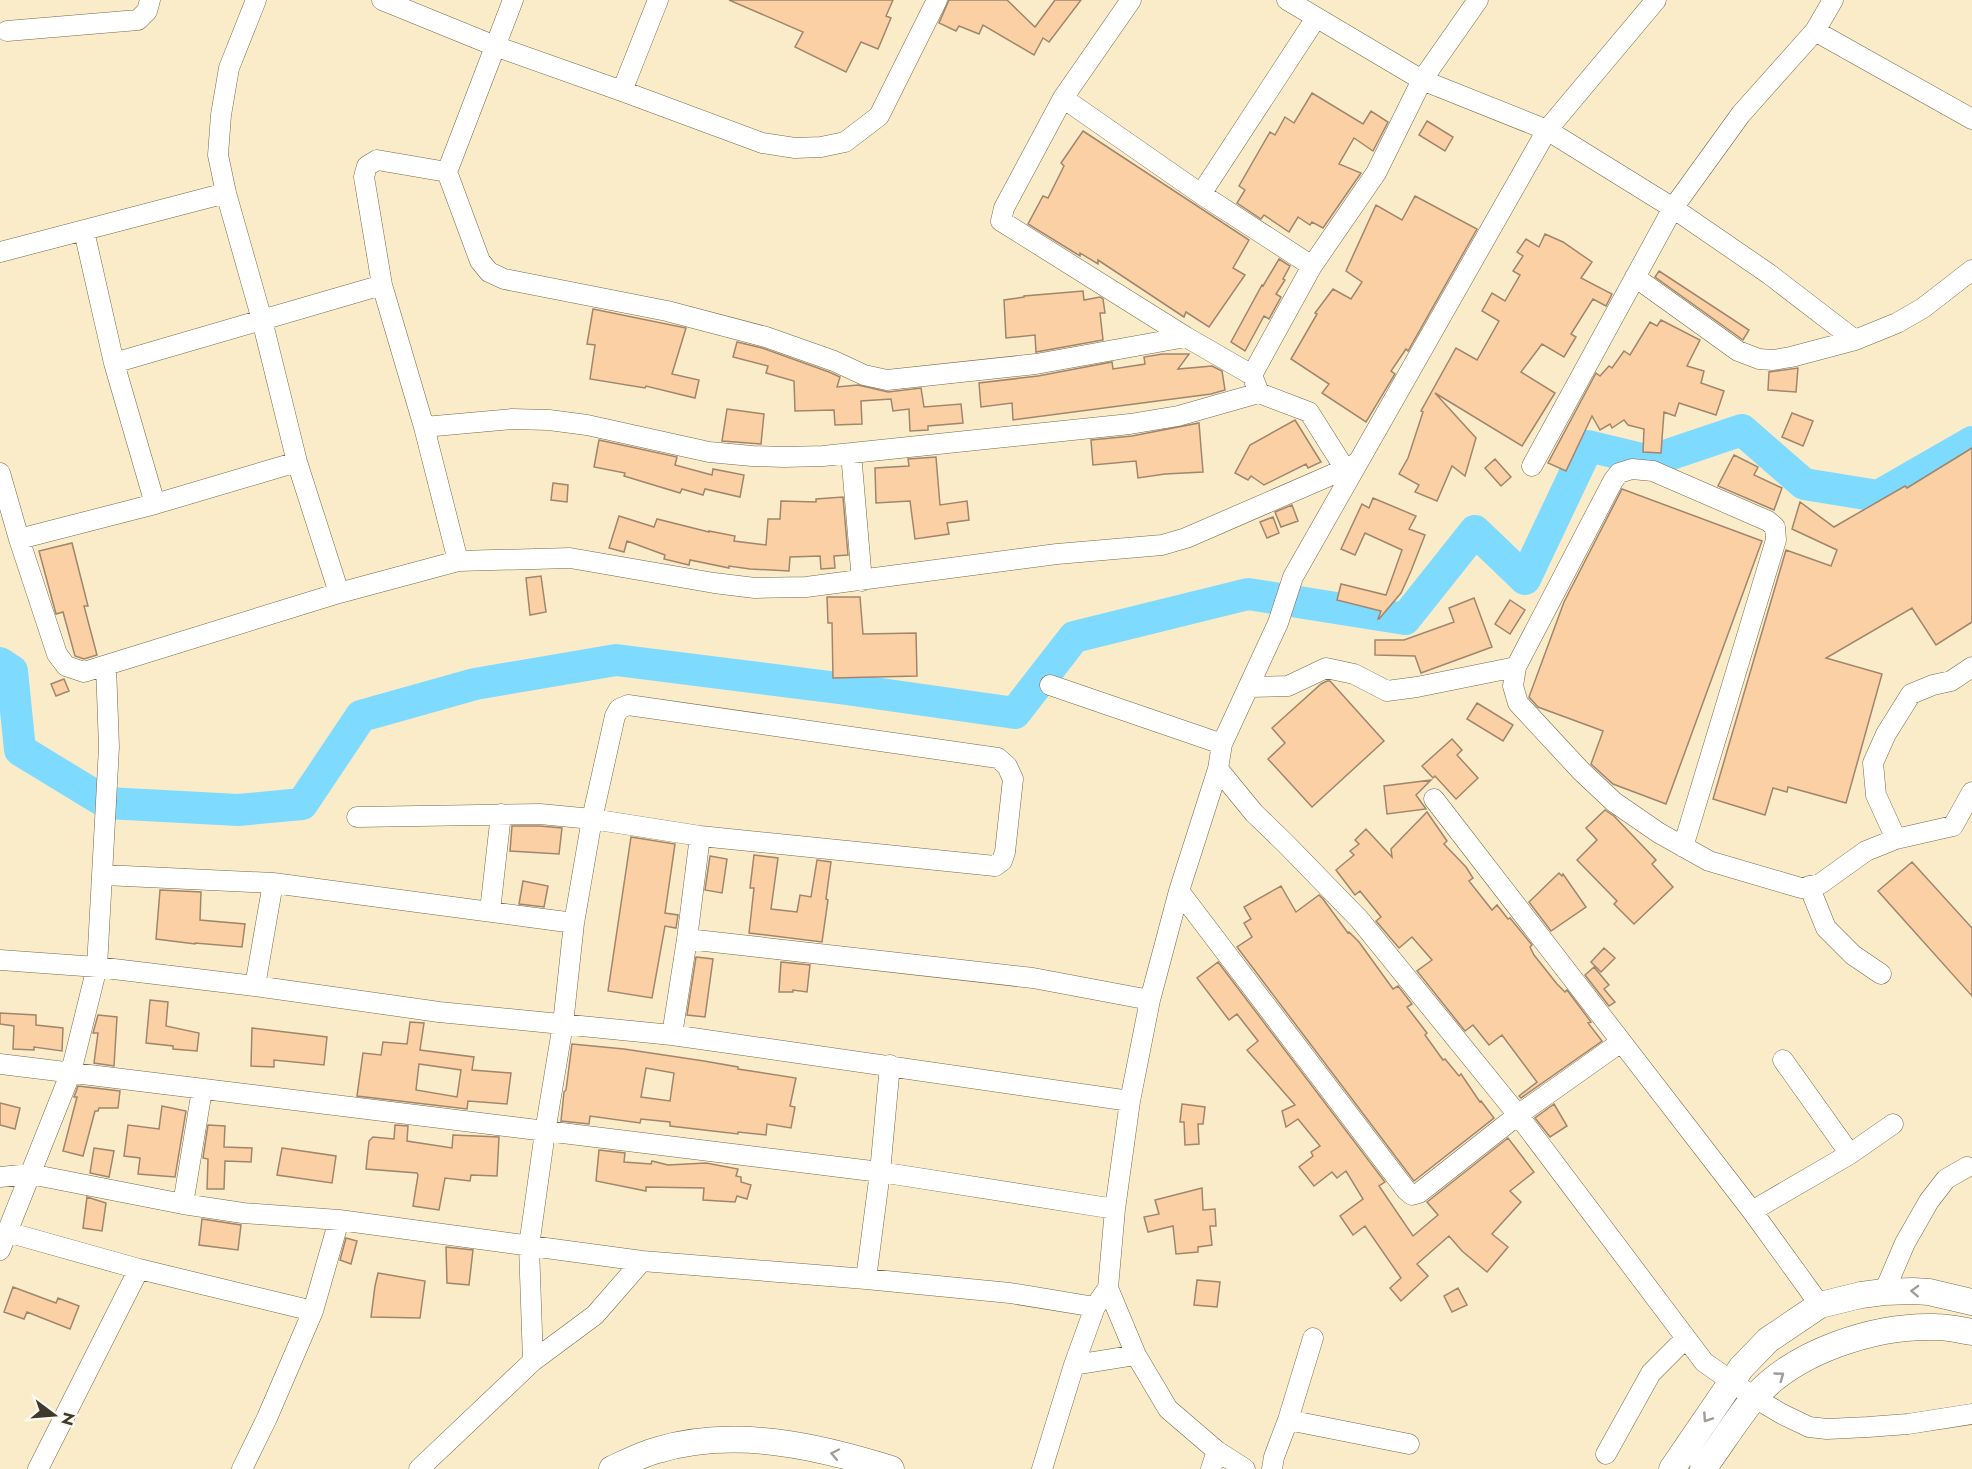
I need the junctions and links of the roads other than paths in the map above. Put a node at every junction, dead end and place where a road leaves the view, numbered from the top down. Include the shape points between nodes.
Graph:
1 (150, 0) edge
2 (256, 0) edge
3 (382, 0) edge
4 (513, 0) edge
5 (658, 0) edge
6 (936, 0) edge
7 (1131, 0) edge
8 (1287, 0) edge
9 (1478, 0) edge
10 (1656, 0) edge
11 (1833, 0) edge
12 (1316, 18) junction
13 (7, 31) dead end
14 (1815, 31) junction
15 (495, 46) junction
16 (1422, 80) junction
17 (622, 91) junction
18 (1063, 98) junction
19 (1972, 119) edge
20 (1547, 130) junction
21 (447, 172) junction
22 (226, 193) junction
23 (1201, 194) junction
24 (1673, 208) junction
25 (84, 231) junction
26 (0, 252) edge
27 (1312, 266) junction
28 (1972, 270) edge
29 (1635, 277) junction
30 (382, 285) junction
31 (262, 320) junction
32 (1186, 337) junction
33 (1855, 340) junction
34 (114, 363) junction
35 (1256, 384) junction
36 (424, 428) junction
37 (851, 453) junction
38 (297, 462) junction
39 (1351, 466) junction
40 (1532, 466) dead end
41 (0, 473) edge
42 (155, 504) junction
43 (19, 539) junction
44 (458, 561) junction
45 (862, 581) junction
46 (339, 592) junction
47 (106, 666) junction
48 (1516, 667) junction
49 (1972, 667) edge
50 (1050, 685) dead end
51 (1249, 687) junction
52 (1222, 744) junction
53 (1218, 769) junction
54 (1972, 792) edge
55 (1434, 799) dead end
56 (501, 814) junction
57 (357, 817) dead end
58 (592, 819) junction
59 (700, 836) junction
60 (1896, 839) junction
61 (1683, 847) junction
62 (104, 875) junction
63 (273, 883) junction
64 (1809, 886) junction
65 (1179, 891) junction
66 (490, 911) junction
67 (574, 923) junction
68 (687, 939) junction
69 (0, 960) edge
70 (97, 967) junction
71 (1881, 974) dead end
72 (255, 986) junction
73 (1150, 1000) junction
74 (563, 1024) junction
75 (672, 1035) junction
76 (1621, 1042) junction
77 (1783, 1060) dead end
78 (0, 1064) edge
79 (890, 1065) junction
80 (71, 1072) junction
81 (202, 1090) junction
82 (1130, 1101) junction
83 (1518, 1115) junction
84 (1893, 1124) dead end
85 (545, 1132) junction
86 (1850, 1154) junction
87 (1967, 1167) dead end
88 (880, 1172) junction
89 (30, 1174) junction
90 (0, 1177) edge
91 (183, 1204) junction
92 (1115, 1209) junction
93 (1752, 1211) junction
94 (339, 1220) junction
95 (3, 1241) edge
96 (529, 1246) junction
97 (642, 1261) junction
98 (139, 1269) junction
99 (866, 1279) junction
100 (1108, 1288) junction
101 (1884, 1292) junction
102 (1972, 1302) edge
103 (1820, 1305) junction
104 (1095, 1306) junction
105 (313, 1311) junction
106 (1972, 1332) edge
107 (1312, 1338) dead end
108 (1686, 1338) junction
109 (1136, 1355) junction
110 (533, 1360) junction
111 (1074, 1365) junction
112 (1731, 1383) junction
113 (1755, 1398) junction
114 (1972, 1414) edge
115 (1287, 1420) junction
116 (1409, 1444) dead end
117 (1606, 1454) dead end
118 (1214, 1460) edge
119 (38, 1469) edge
120 (242, 1469) edge
121 (419, 1469) edge
122 (612, 1469) edge
123 (891, 1469) edge
124 (1042, 1469) edge
125 (1245, 1469) edge
126 (1272, 1469) edge
127 (1672, 1469) edge
128 (1703, 1469) edge

1 - 13 street via 147,11 138,20
2 - 22 street via 229,68 221,115 218,155
3 - 15 street
4 - 15 street
5 - 17 street
6 - 17 street via 879,116 845,142 795,148 762,143
7 - 18 street
8 - 12 street
9 - 16 street
10 - 20 street
11 - 14 street
12 - 16 street
12 - 23 street
14 - 19 street
14 - 24 street via 1741,114
15 - 17 street
15 - 21 street
16 - 20 street
16 - 27 street via 1376,173
18 - 23 street
18 - 32 street via 1001,221
20 - 24 street
20 - 39 street
21 - 30 street via 377,160 367,166 364,177
21 - 32 street via 480,261 489,272 504,279 667,311 766,337 864,375 887,380 1035,364
22 - 25 street
22 - 31 street
23 - 27 street
24 - 29 street
24 - 33 street
25 - 26 street
25 - 34 street
27 - 35 street
28 - 33 street via 1898,323
29 - 33 street via 1738,351 1759,359 1791,357
29 - 40 street
30 - 31 street
30 - 36 street
31 - 34 street
31 - 38 street
32 - 35 street
34 - 42 street
35 - 37 street via 1178,416
35 - 39 street via 1310,412
36 - 37 street via 512,419 549,420 709,452 803,457
36 - 44 street
37 - 45 street
38 - 42 street
38 - 46 street
39 - 45 street via 1162,545 1057,554
39 - 51 street via 1293,577 1278,623
41 - 43 street
42 - 43 street
43 - 47 street via 57,654 66,666 84,672
44 - 45 street via 570,558 755,588
44 - 46 street
46 - 47 street
47 - 62 street via 109,747
48 - 51 street via 1387,691 1354,674 1326,668 1288,686
48 - 61 street via 1513,686 1518,703 1581,771 1614,802
48 - 61 street via 1619,473 1632,469 1653,471 1768,520 1775,527 1776,540
49 - 60 street via 1951,681 1911,694 1873,763 1876,795
50 - 52 street
51 - 52 street
52 - 53 street
53 - 65 street
53 - 83 street via 1254,813 1359,919
54 - 60 street via 1953,826
55 - 76 street
56 - 57 street
56 - 58 street
56 - 66 street
58 - 59 street
58 - 59 street via 615,716 628,705 998,758 1014,779 1005,852 995,866
58 - 67 street
59 - 68 street
60 - 64 street via 1866,851 1820,884
61 - 64 street via 1709,861 1801,888
62 - 63 street
62 - 70 street
63 - 66 street
63 - 72 street
64 - 71 street via 1826,928 1852,955
65 - 73 street
65 - 83 street via 1412,1195
66 - 67 street
67 - 74 street
68 - 73 street via 1033,978
68 - 75 street
69 - 70 street
70 - 72 street
70 - 80 street
72 - 74 street via 439,1012
73 - 82 street
74 - 75 street
74 - 85 street
75 - 79 street
76 - 83 street
76 - 93 street
77 - 86 street
78 - 80 street
79 - 82 street
79 - 88 street
80 - 81 street
80 - 89 street
81 - 85 street
81 - 91 street
82 - 92 street
83 - 108 street
84 - 86 street
85 - 88 street
85 - 96 street
86 - 93 street
87 - 101 street via 1946,1179 1929,1201
88 - 92 street
88 - 99 street
89 - 90 street
89 - 91 street
89 - 95 street
91 - 94 street
92 - 100 street
93 - 103 street
94 - 96 street
94 - 105 street
95 - 98 street
96 - 97 street
96 - 110 street
97 - 99 street
97 - 110 street via 595,1315
98 - 105 street
98 - 119 street
99 - 104 street
100 - 104 street
100 - 109 street
102 -> 101 main road via 1929,1292
101 - 103 main road
103 - 112 main road via 1768,1340
104 - 111 street
105 - 120 street
113 -> 106 main road via 1805,1360 1870,1333 1938,1327
107 - 115 street
108 - 112 street via 1704,1362
108 - 117 street via 1651,1373
109 - 111 street
109 - 118 street via 1168,1409
110 - 121 street
111 - 124 street
112 - 113 street
112 -> 127 main road
113 - 114 street via 1809,1427 1827,1429 1908,1424
113 - 128 main road
115 - 116 street
115 - 126 street
118 - 125 street
123 -> 122 main road via 856,1458 758,1439 687,1443 657,1450

